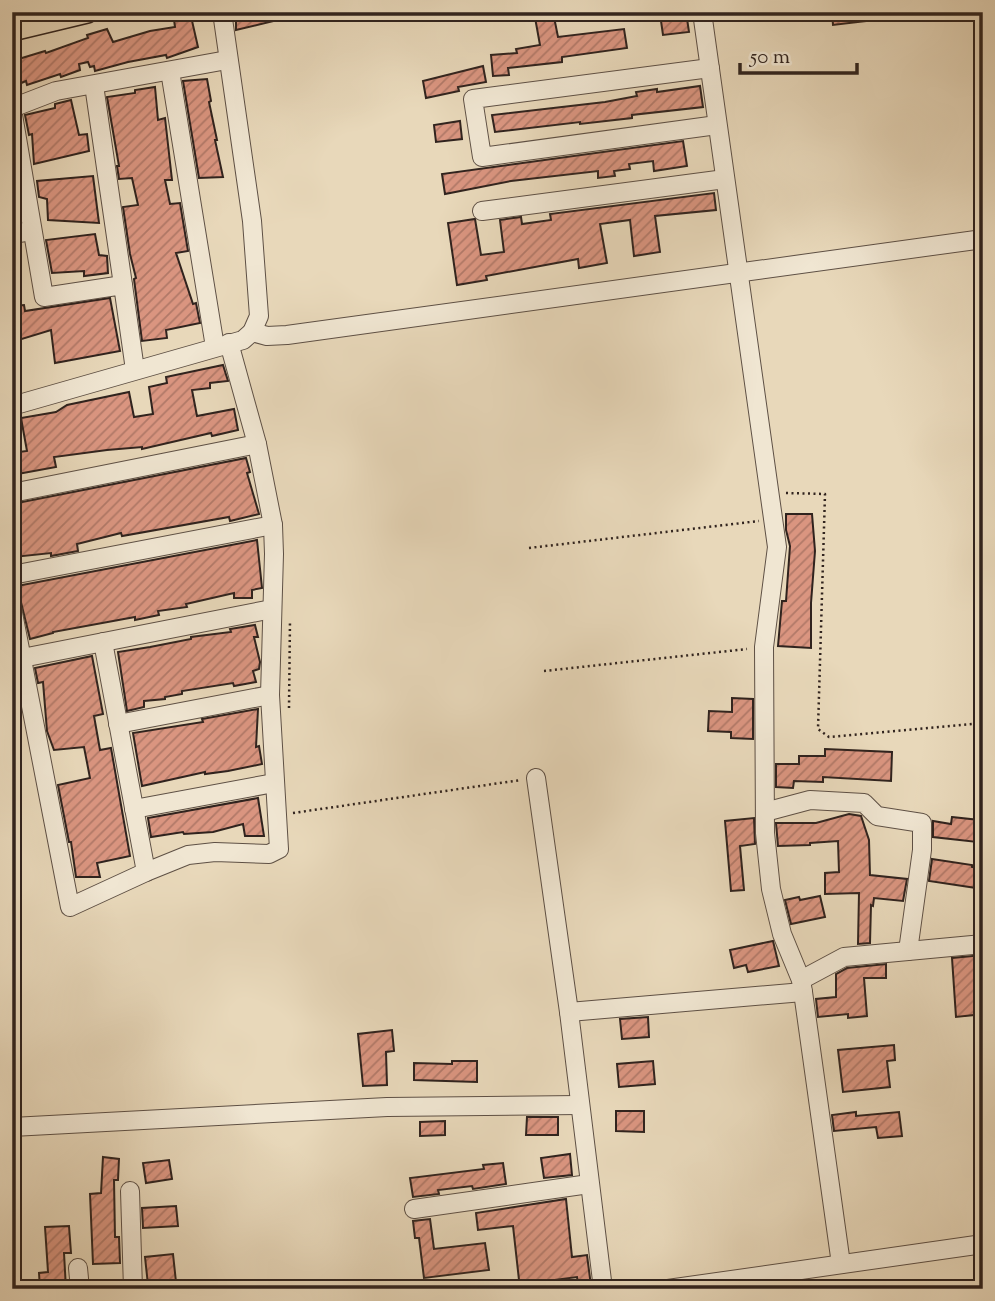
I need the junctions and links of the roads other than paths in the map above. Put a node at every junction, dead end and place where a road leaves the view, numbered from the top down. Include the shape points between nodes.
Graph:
1 (87, 12) edge
2 (222, 12) edge
3 (702, 12) edge
4 (12, 30) edge
5 (228, 60) junction
6 (710, 68) junction
7 (170, 71) junction
8 (94, 85) junction
9 (12, 108) edge
10 (718, 125) junction
11 (725, 179) junction
12 (482, 211) dead end
13 (32, 230) junction
14 (12, 234) edge
15 (983, 239) edge
16 (737, 272) junction
17 (123, 285) junction
18 (252, 332) junction
19 (222, 345) junction
20 (135, 370) junction
21 (12, 406) edge
22 (257, 444) junction
23 (12, 493) edge
24 (273, 525) junction
25 (12, 575) edge
26 (12, 608) edge
27 (272, 609) junction
28 (103, 642) junction
29 (17, 659) edge
30 (270, 695) junction
31 (118, 724) junction
32 (536, 778) road end
33 (274, 783) junction
34 (134, 809) junction
35 (765, 812) junction
36 (146, 872) junction
37 (983, 944) edge
38 (908, 951) junction
39 (802, 986) junction
40 (569, 1012) junction
41 (579, 1105) junction
42 (12, 1127) edge
43 (589, 1184) junction
44 (130, 1191) dead end
45 (414, 1209) dead end
46 (983, 1244) edge
47 (841, 1264) junction
48 (78, 1268) dead end
49 (80, 1289) edge
50 (133, 1289) edge
51 (603, 1289) edge
52 (668, 1289) edge

1 - 4 main road
2 - 5 street
3 - 6 street
5 - 7 street
5 - 18 street via 252,222 259,316
6 - 10 street
6 - 10 street via 473,99 482,157
7 - 8 street
7 - 19 street
8 - 9 street via 56,91
8 - 17 street
9 - 13 street
10 - 11 street
11 - 12 street
11 - 16 street
13 - 14 street
13 - 17 street via 44,297
15 - 16 street
16 - 18 street via 287,335
16 - 35 street via 777,547 764,647
17 - 20 street
18 - 19 street via 243,340
19 - 20 street
19 - 22 street
20 - 21 street
22 - 23 street
22 - 24 street
24 - 25 street
24 - 27 street
26 - 29 street
27 - 28 street
27 - 30 street
28 - 29 street
28 - 31 street
29 - 36 street via 70,907
30 - 31 street
30 - 33 street
31 - 34 street
32 - 40 street
33 - 34 street
33 - 36 street via 279,849 269,854 188,855
34 - 36 street
35 - 38 street via 810,800 864,803 877,817 922,823
35 - 39 street via 771,889
37 - 38 street
38 - 39 street via 844,957
39 - 40 street
39 - 47 street
40 - 41 street
41 - 42 street via 387,1107
41 - 43 street
43 - 45 street
43 - 51 street
44 - 50 street
46 - 47 street
47 - 52 street
48 - 49 street

